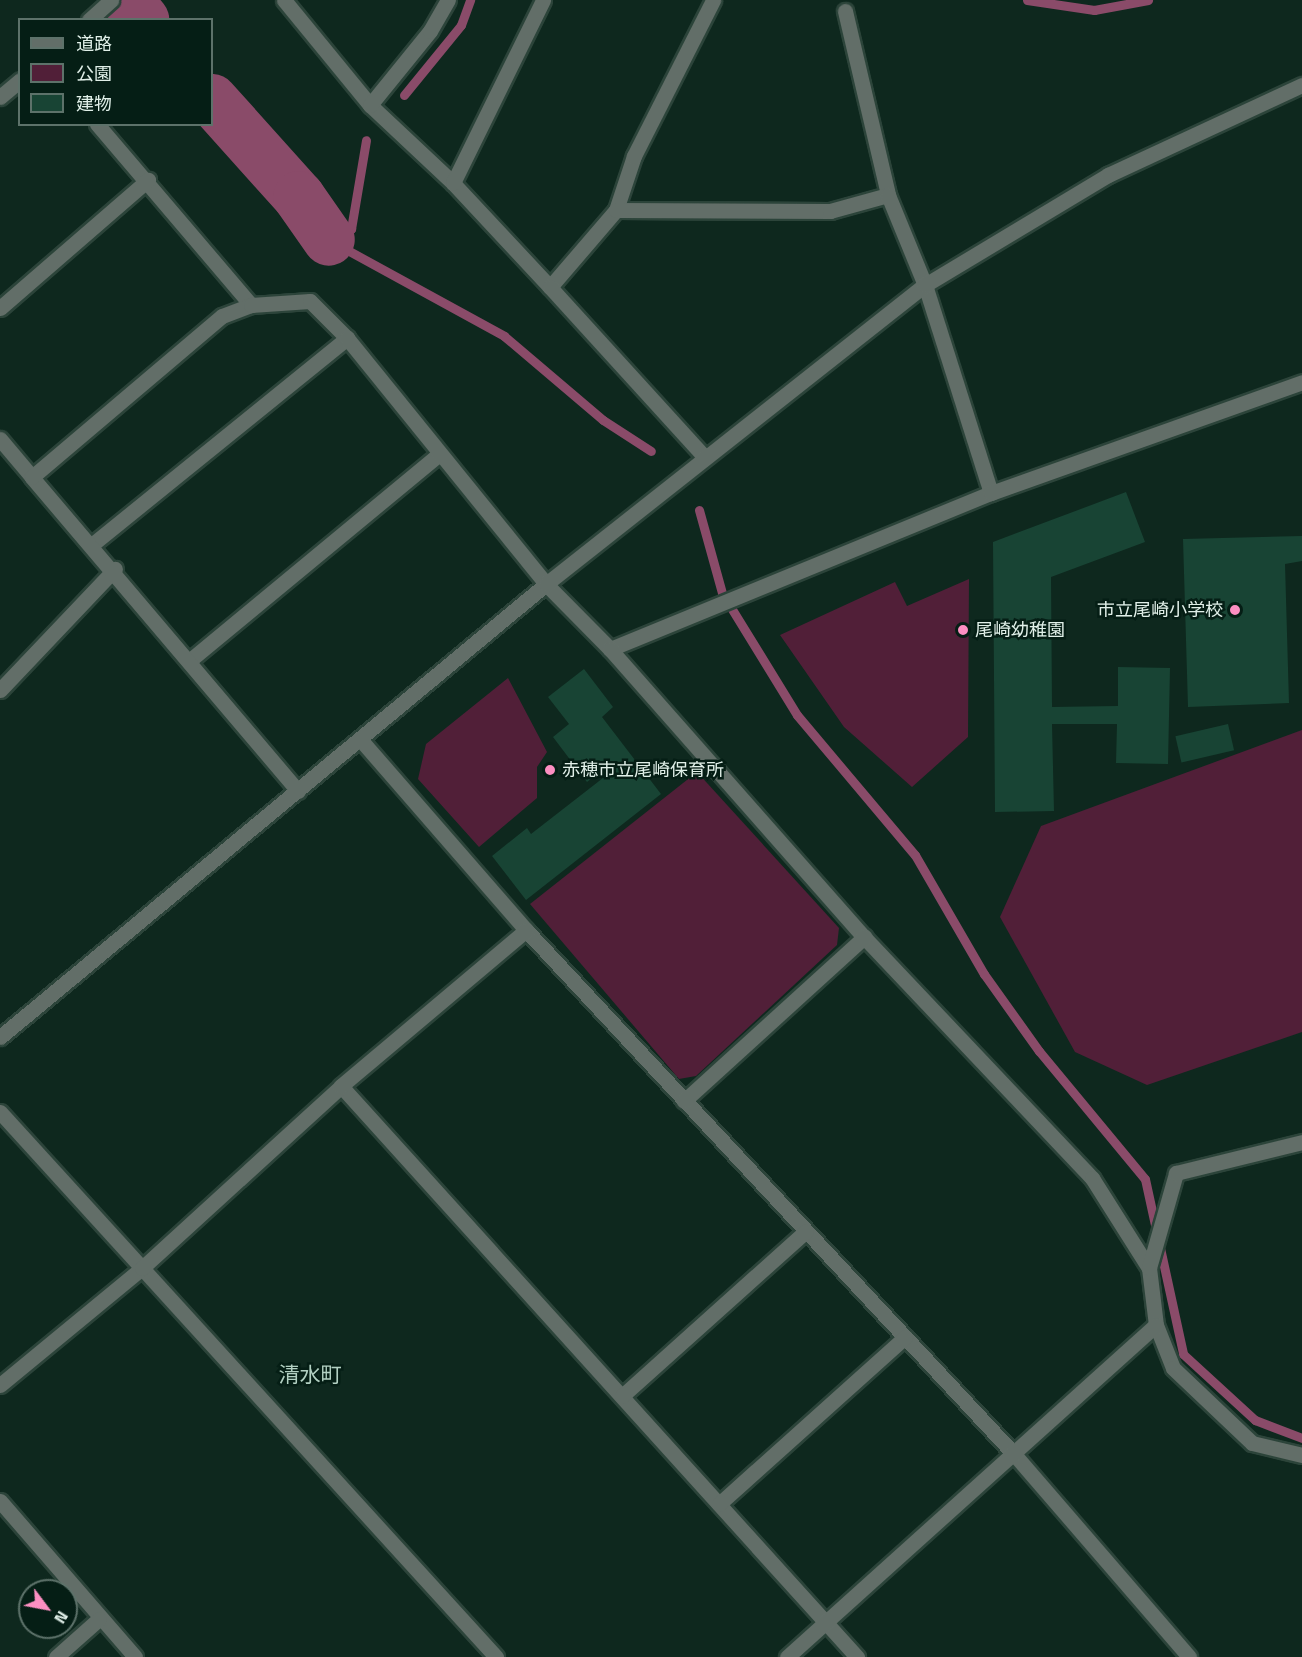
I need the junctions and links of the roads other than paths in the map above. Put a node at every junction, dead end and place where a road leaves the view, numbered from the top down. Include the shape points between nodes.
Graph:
1 (111, 0) edge
2 (285, 0) edge
3 (448, 0) edge
4 (543, 0) edge
5 (713, 0) edge
6 (845, 10) dead end
7 (91, 18) edge
8 (18, 82) edge
9 (1302, 85) edge
10 (0, 97) edge
11 (370, 105) junction
12 (99, 126) edge
13 (148, 180) junction
14 (453, 183) junction
15 (888, 195) junction
16 (616, 210) junction
17 (925, 285) junction
18 (550, 287) junction
19 (251, 305) junction
20 (0, 308) edge
21 (347, 338) junction
22 (1302, 382) edge
23 (0, 439) edge
24 (438, 455) junction
25 (704, 456) junction
26 (32, 477) junction
27 (991, 493) junction
28 (94, 543) junction
29 (115, 569) junction
30 (546, 584) junction
31 (610, 649) junction
32 (189, 661) junction
33 (0, 690) edge
34 (360, 739) junction
35 (298, 790) junction
36 (526, 930) junction
37 (864, 937) junction
38 (0, 1037) edge
39 (341, 1086) junction
40 (684, 1101) junction
41 (0, 1112) edge
42 (1302, 1142) edge
43 (806, 1231) junction
44 (142, 1268) junction
45 (1149, 1268) junction
46 (1156, 1325) junction
47 (905, 1337) junction
48 (0, 1384) edge
49 (622, 1396) junction
50 (1014, 1454) junction
51 (1302, 1455) edge
52 (0, 1501) edge
53 (719, 1504) junction
54 (99, 1618) junction
55 (826, 1622) junction
56 (56, 1657) edge
57 (135, 1657) edge
58 (496, 1657) edge
59 (787, 1657) edge
60 (857, 1657) edge
61 (1189, 1657) edge

1 - 7 street
2 - 11 street
3 - 11 street via 430,31
4 - 14 street
5 - 16 street via 634,156
6 - 15 street
8 - 10 street
9 - 17 street via 1108,175
11 - 14 street
12 - 13 street
13 - 19 street
13 - 20 street
14 - 18 street
15 - 16 street via 830,211
15 - 17 street
16 - 18 street
17 - 25 street
17 - 27 street
18 - 25 street
19 - 21 street via 310,301
19 - 26 street via 222,316
21 - 24 street
21 - 28 street
22 - 27 street
23 - 26 street
24 - 30 street
24 - 32 street
25 - 30 street
26 - 28 street
27 - 31 street
28 - 29 street
29 - 32 street
29 - 33 street
30 - 31 street
30 - 34 street
31 - 37 street
32 - 35 street
34 - 35 street
34 - 36 street
35 - 38 street
36 - 39 street
36 - 40 street
37 - 40 street
37 - 45 street via 1092,1178
39 - 44 street
39 - 49 street
40 - 43 street
41 - 44 street
42 - 45 street via 1176,1173
43 - 47 street
43 - 49 street
44 - 48 street
44 - 58 street
45 - 46 street
46 - 50 street
46 - 51 street via 1173,1368 1252,1443
47 - 50 street
47 - 53 street
49 - 53 street
50 - 55 street
50 - 61 street
52 - 54 street
53 - 55 street
54 - 56 street
54 - 57 street
55 - 59 street
55 - 60 street

